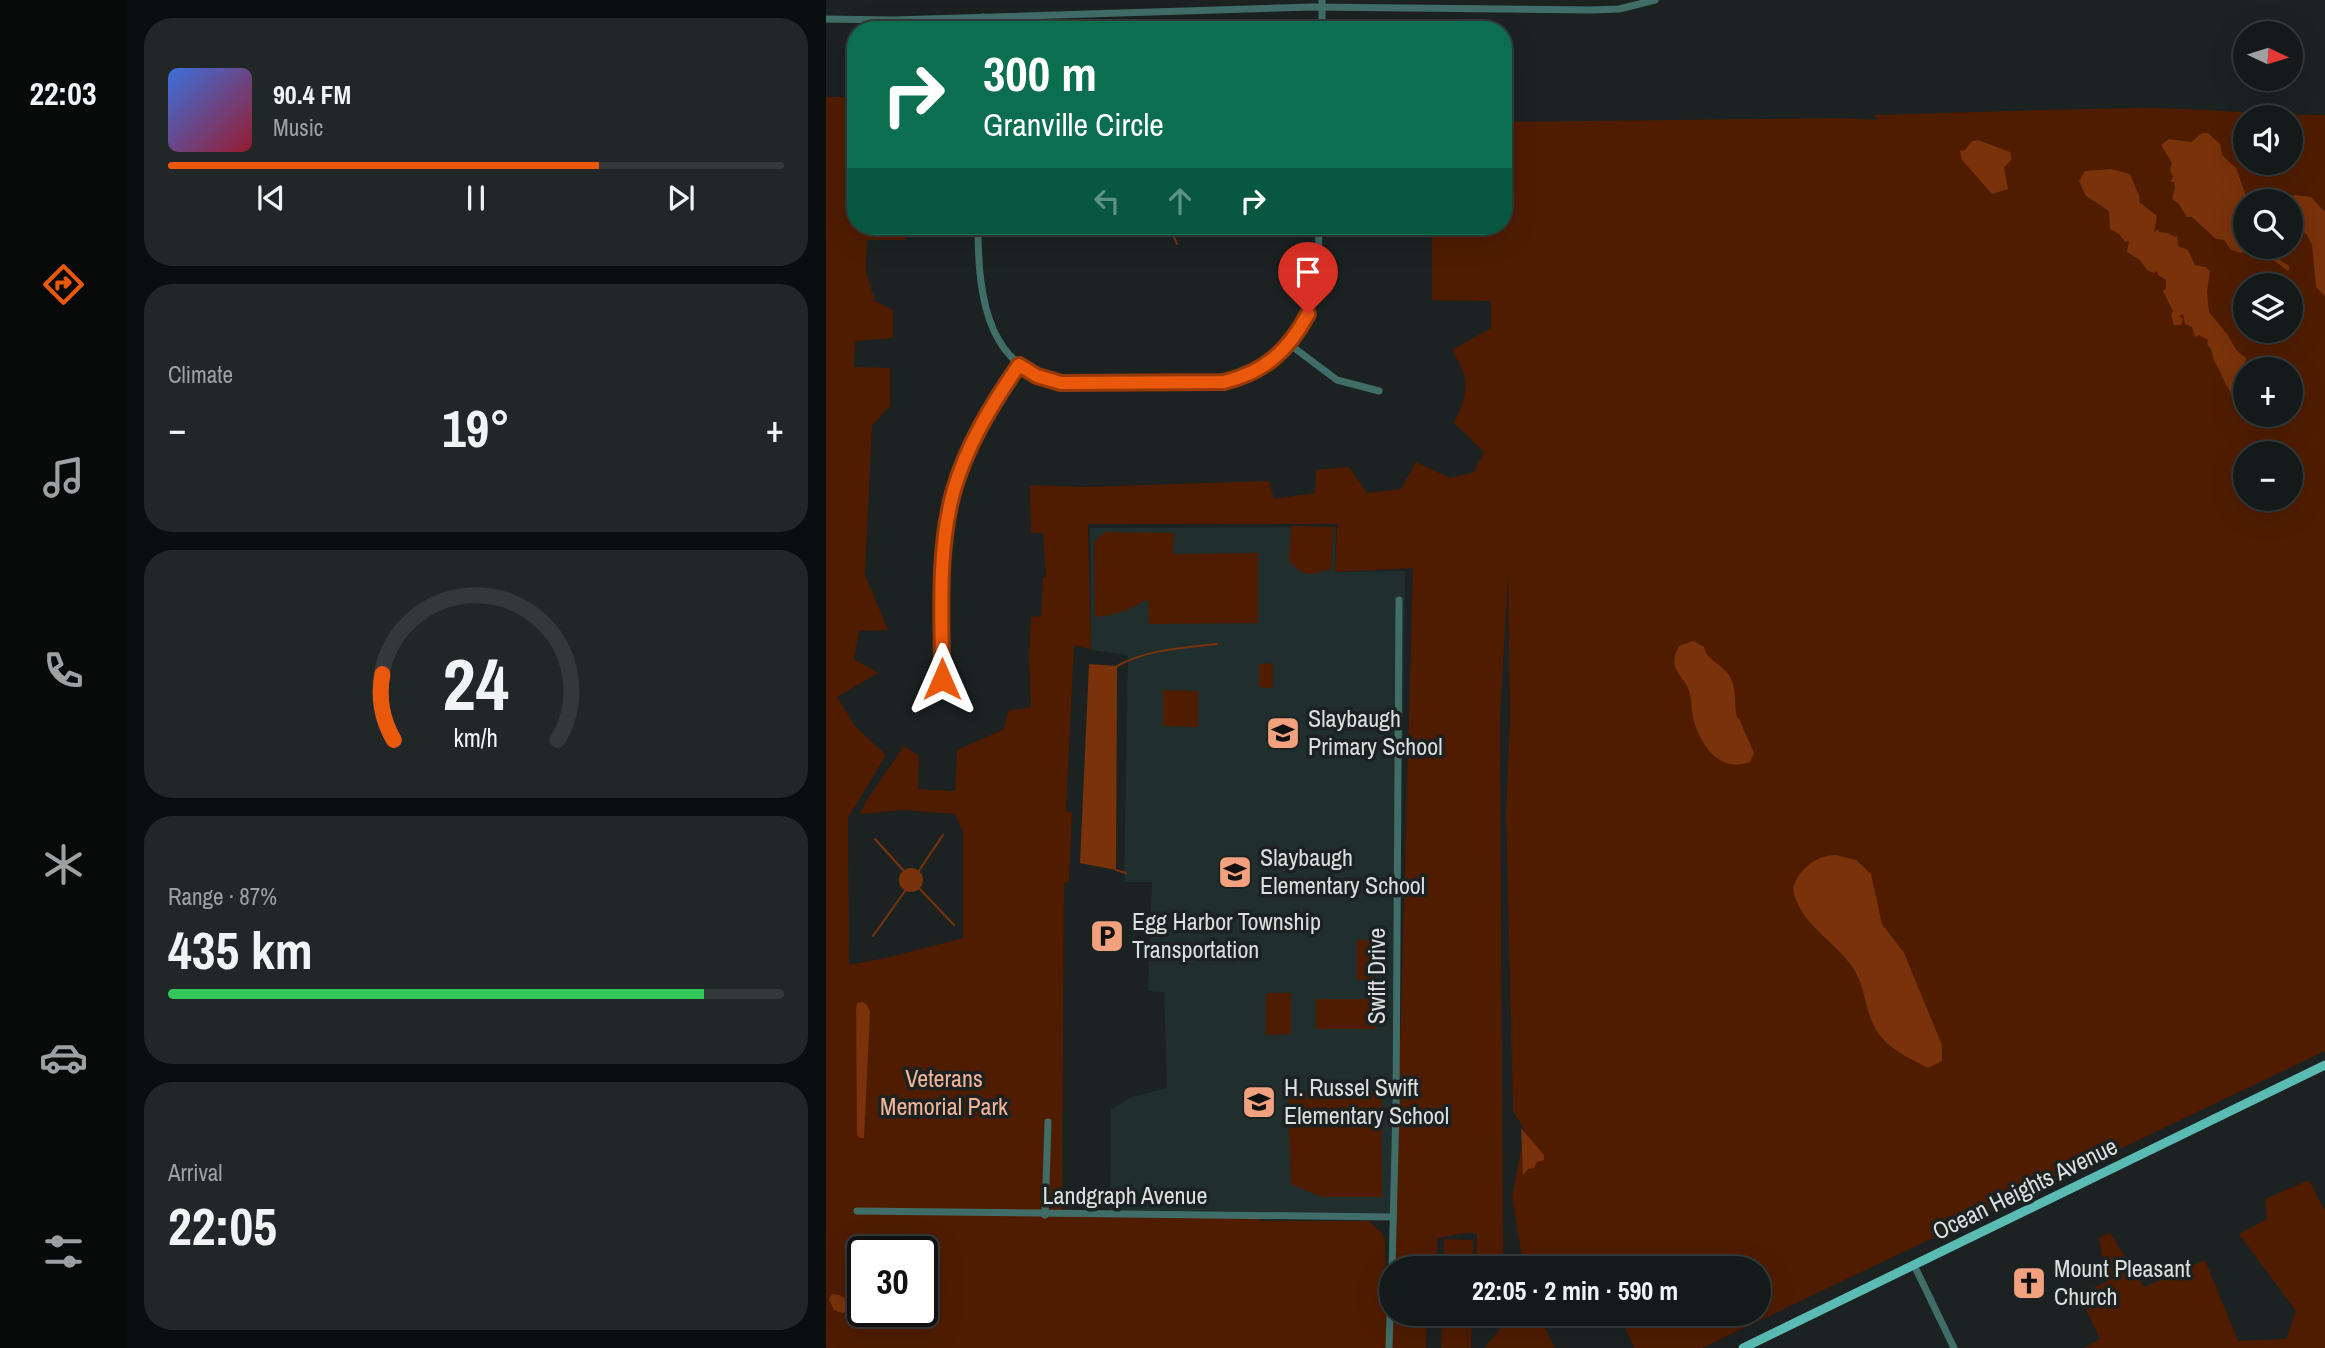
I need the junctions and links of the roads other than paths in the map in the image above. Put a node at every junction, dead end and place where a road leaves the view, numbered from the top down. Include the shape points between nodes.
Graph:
1 (1655, 0) edge
2 (1322, 4) edge
3 (983, 17) junction
4 (826, 19) edge
5 (983, 21) edge
6 (978, 235) edge
7 (1319, 235) edge
8 (1289, 344) junction
9 (1019, 365) junction
10 (1379, 391) dead end
11 (1399, 600) dead end
12 (942, 679) dead end
13 (2325, 1065) edge
14 (1048, 1122) dead end
15 (857, 1211) dead end
16 (1045, 1215) junction
17 (1393, 1217) junction
18 (1392, 1256) edge
19 (1914, 1265) junction
20 (1390, 1326) edge
21 (1389, 1348) edge
22 (1743, 1348) edge
23 (1954, 1348) edge

1 - 2 street via 1592,10
2 - 3 street
3 - 4 street
3 - 5 street
6 - 9 street via 989,320 999,343
7 - 8 street via 1312,301
8 - 9 street via 1249,374 1212,383 1061,383
8 - 10 street via 1337,380
9 - 12 street via 973,441 951,501 942,565
11 - 17 street, Swift Drive
13 - 19 main road, Ocean Heights Avenue
14 - 16 street
15 - 16 street, Landgraph Avenue
16 - 17 street, Landgraph Avenue
17 - 18 street, Swift Drive
19 - 22 main road, Ocean Heights Avenue
19 - 23 street
20 - 21 street

